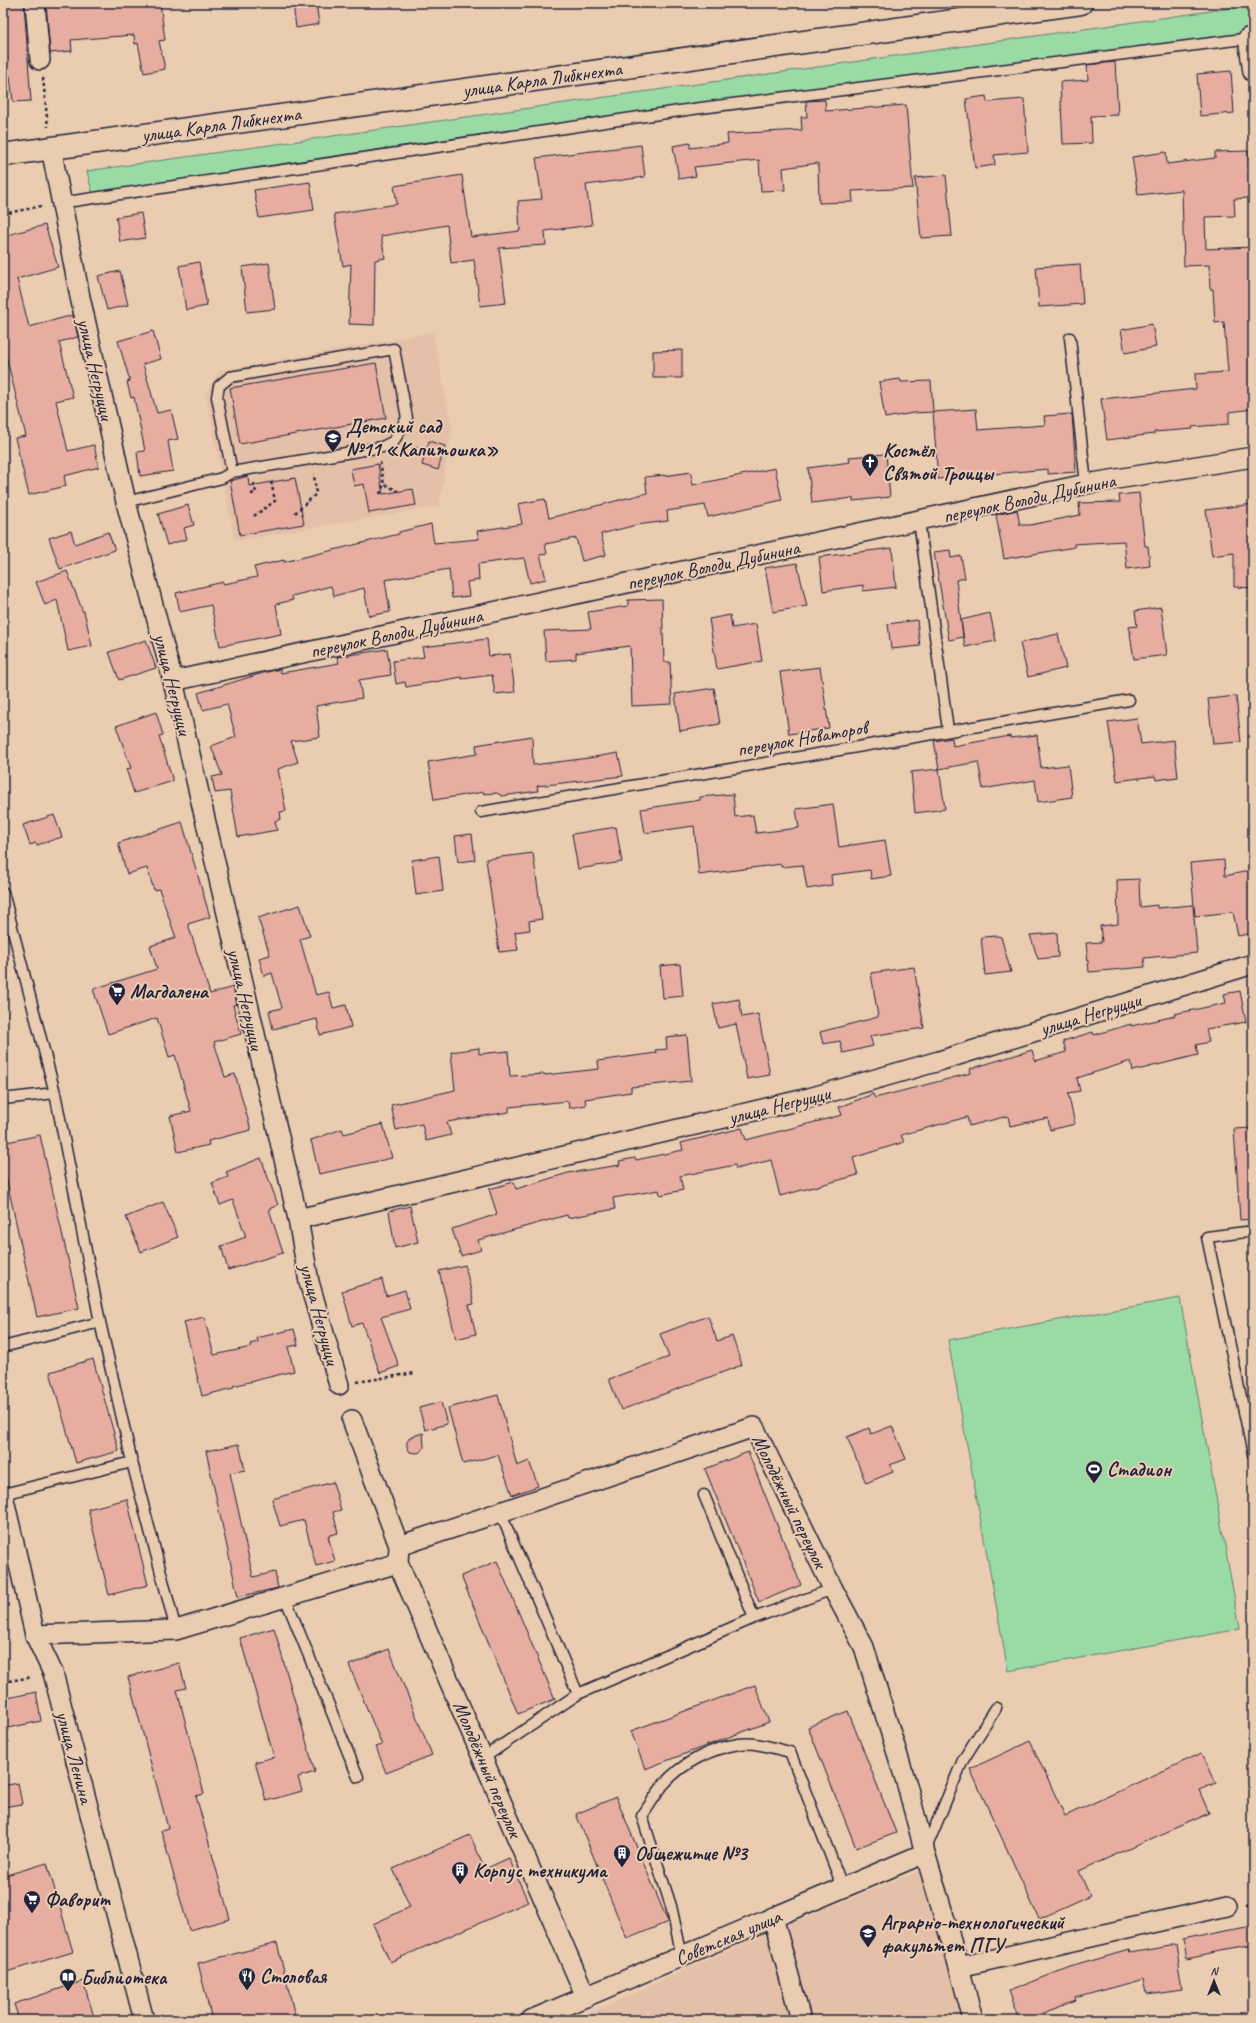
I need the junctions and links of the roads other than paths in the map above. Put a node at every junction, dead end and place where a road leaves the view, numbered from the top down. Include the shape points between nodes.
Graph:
1 (35, 3) edge
2 (1081, 3) edge
3 (1251, 38) edge
4 (40, 60) road end
5 (1253, 72) edge
6 (51, 148) junction
7 (3, 155) edge
8 (60, 203) junction
9 (1070, 338) dead end
10 (1253, 457) edge
11 (232, 472) junction
12 (1086, 484) junction
13 (126, 502) junction
14 (919, 521) junction
15 (173, 681) junction
16 (1129, 700) dead end
17 (948, 730) junction
18 (481, 812) dead end
19 (3, 892) edge
20 (1253, 964) edge
21 (55, 1093) junction
22 (3, 1099) edge
23 (298, 1219) junction
24 (1253, 1231) edge
25 (100, 1322) junction
26 (3, 1347) edge
27 (339, 1385) road end
28 (352, 1420) dead end
29 (1253, 1454) edge
30 (132, 1462) junction
31 (3, 1494) edge
32 (704, 1495) dead end
33 (500, 1512) junction
34 (399, 1555) junction
35 (833, 1589) junction
36 (285, 1597) junction
37 (754, 1618) junction
38 (176, 1630) junction
39 (35, 1635) junction
40 (578, 1694) junction
41 (996, 1708) dead end
42 (484, 1758) junction
43 (358, 1777) dead end
44 (925, 1853) junction
45 (843, 1888) junction
46 (1227, 1906) dead end
47 (773, 1917) junction
48 (682, 1956) junction
49 (959, 1967) junction
50 (586, 1997) junction
51 (144, 2020) edge
52 (532, 2020) edge
53 (801, 2020) edge
54 (973, 2020) edge

1 - 4 street
2 - 6 main road, улица Карла Либкнехта
3 - 5 street
3 - 8 lane via 693,109
6 - 7 main road, улица Карла Либкнехта
6 - 8 street, улица Негруцци
8 - 13 street, улица Негруцци
9 - 12 lane
10 - 12 street, переулок Володи Дубинина
11 - 11 lane via 382,447 394,441 407,418 394,349 230,376 219,386 217,397
11 - 13 lane via 222,478
12 - 14 street, переулок Володи Дубинина
13 - 15 street, улица Негруцци
14 - 15 street, переулок Володи Дубинина
14 - 17 lane
15 - 23 street, улица Негруцци
16 - 17 lane, переулок Новаторов
17 - 18 lane, переулок Новаторов
19 - 21 lane
20 - 23 street, улица Негруцци via 810,1098
21 - 22 lane
21 - 25 lane
23 - 27 street, улица Негруцци via 309,1282
24 - 29 lane via 1207,1237
25 - 26 lane
25 - 30 lane
28 - 34 street
30 - 31 lane
30 - 38 lane
31 - 39 street, улица Ленина
32 - 37 lane
33 - 34 street, Молодёжный переулок
33 - 35 street, Молодёжный переулок via 754,1427
33 - 40 lane
34 - 36 street, Молодёжный переулок
34 - 42 street, Молодёжный переулок
35 - 37 lane
35 - 44 street, Молодёжный переулок via 864,1647 907,1785
36 - 38 street, Молодёжный переулок
36 - 43 lane
37 - 40 lane
38 - 39 street, Молодёжный переулок
39 - 51 street, улица Ленина via 54,1673
40 - 42 lane
41 - 44 lane via 963,1760
42 - 50 street, Молодёжный переулок
44 - 45 street, Советская улица
44 - 49 street, Молодёжный переулок
45 - 47 street, Советская улица
45 - 48 lane via 790,1752 756,1744 739,1744 709,1753 690,1762 665,1783 642,1816 671,1906
46 - 49 street
47 - 48 street, Советская улица
47 - 53 street
48 - 50 street, Советская улица
49 - 54 street, Молодёжный переулок
50 - 52 street, Советская улица

